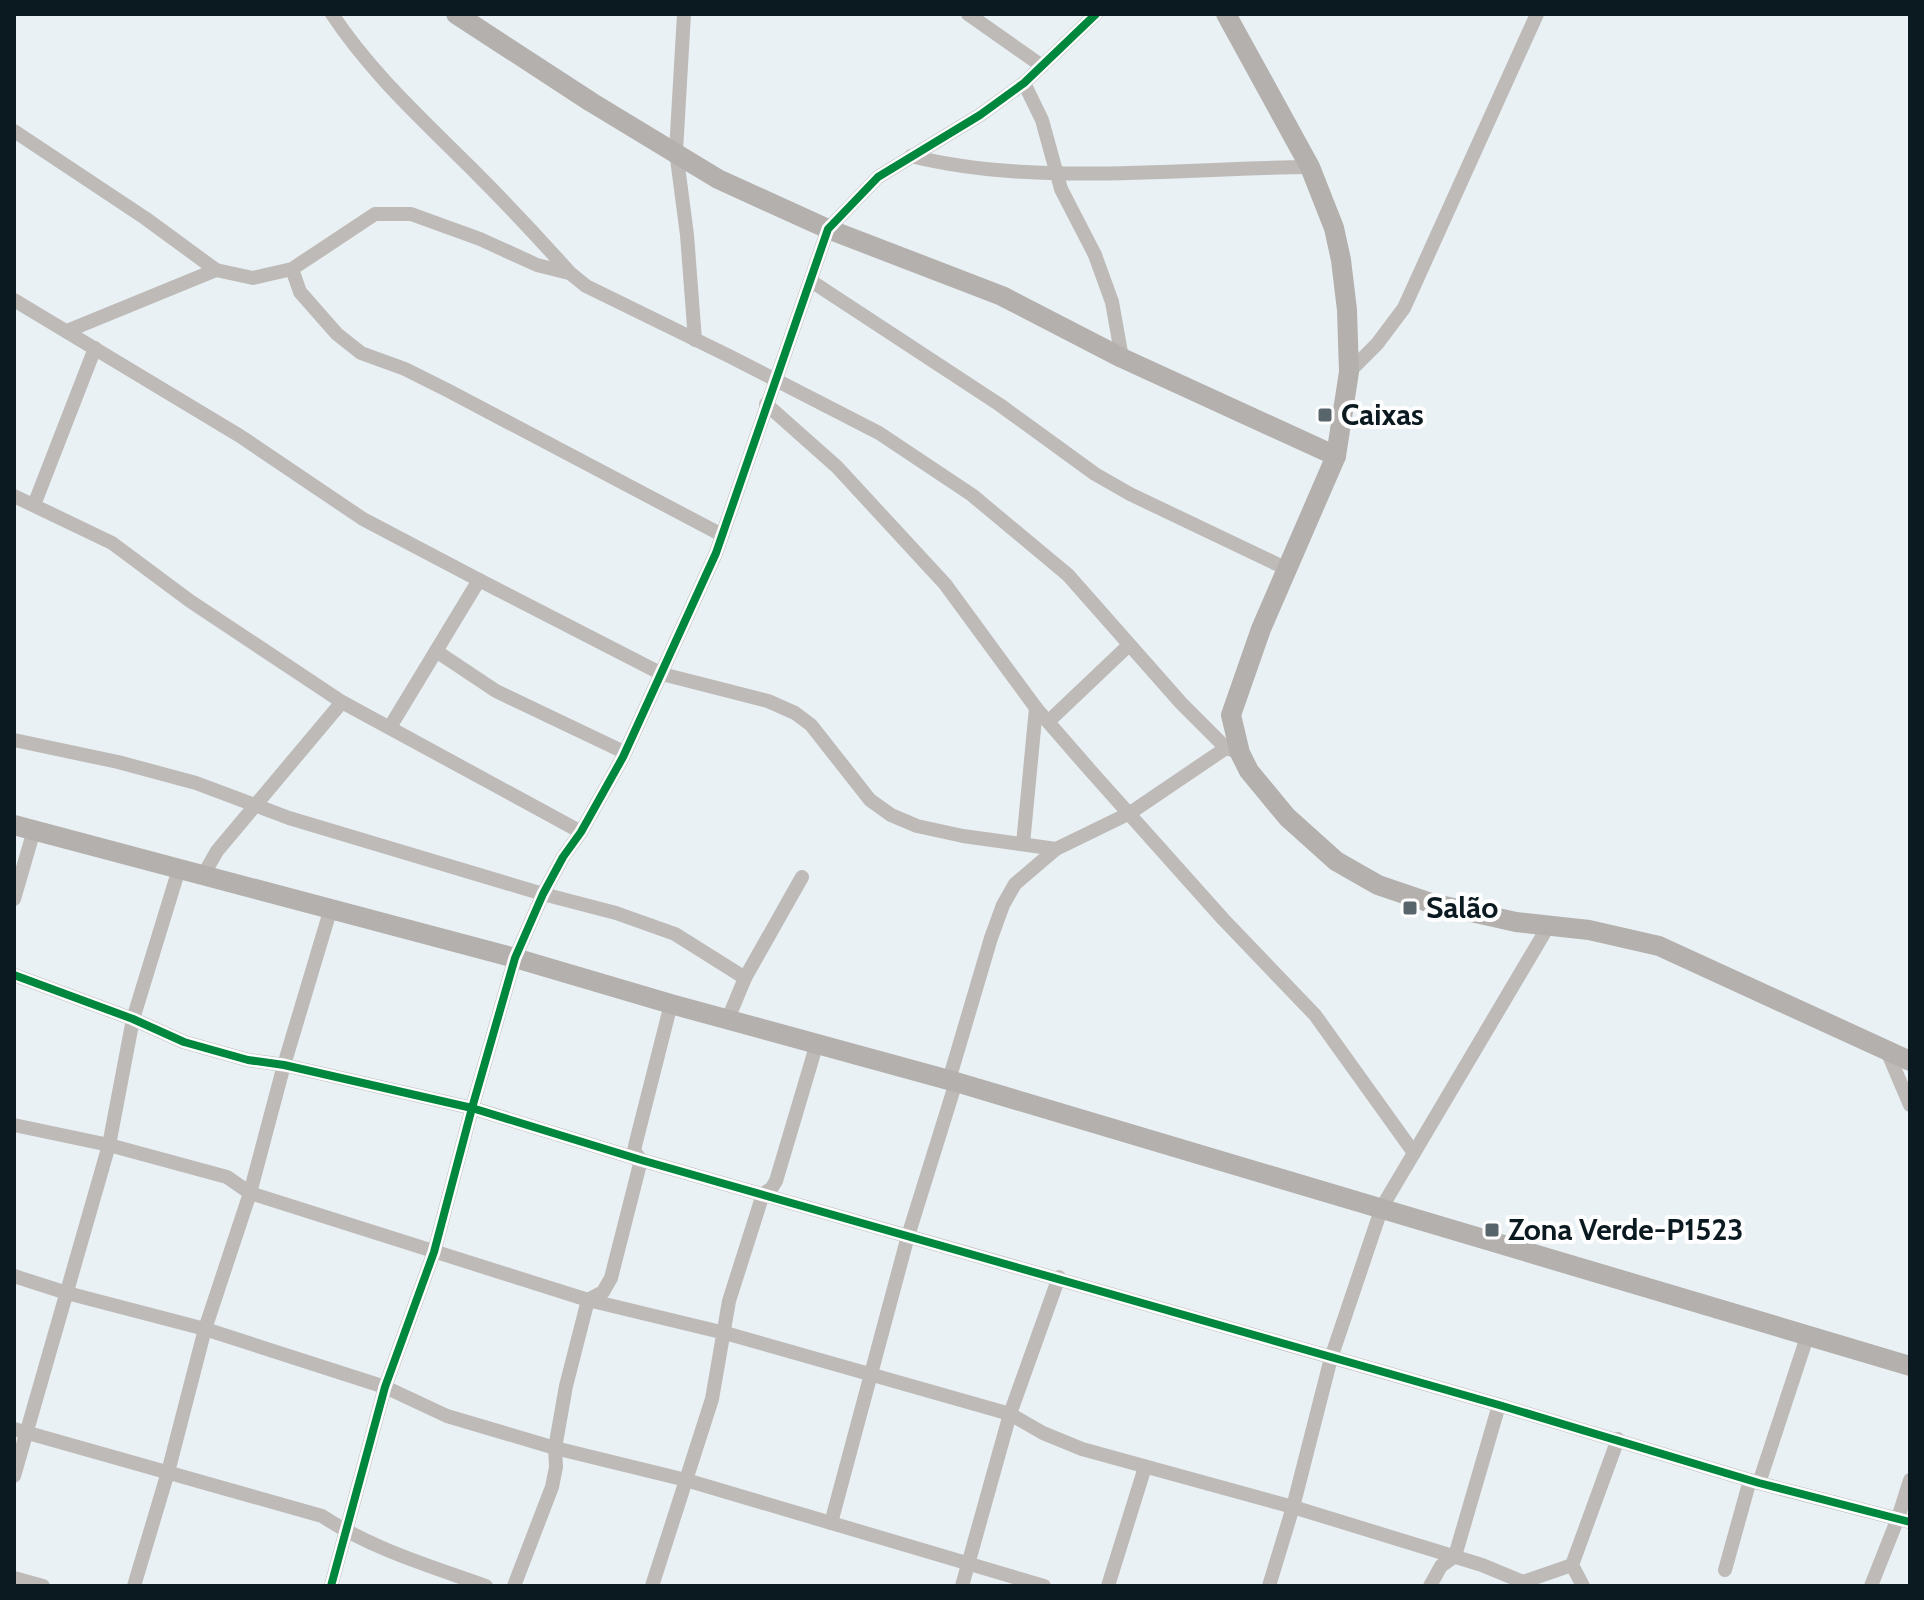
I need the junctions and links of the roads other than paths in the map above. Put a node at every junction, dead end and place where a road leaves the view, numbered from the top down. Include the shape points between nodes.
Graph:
1 (332, 14) edge
2 (456, 14) edge
3 (684, 14) edge
4 (968, 14) edge
5 (1096, 14) edge
6 (1226, 14) edge
7 (1537, 14) edge
8 (1042, 66) junction
9 (1024, 83) junction
10 (14, 131) edge
11 (676, 151) junction
12 (911, 156) junction
13 (1310, 167) junction
14 (1056, 172) junction
15 (828, 229) junction
16 (292, 269) junction
17 (216, 270) junction
18 (570, 273) junction
19 (811, 281) junction
20 (14, 300) edge
21 (67, 331) junction
22 (695, 340) junction
23 (95, 348) junction
24 (1122, 358) junction
25 (1349, 372) junction
26 (776, 379) junction
27 (766, 404) junction
28 (1336, 456) junction
29 (14, 496) edge
30 (34, 505) junction
31 (722, 535) junction
32 (1287, 569) junction
33 (479, 580) junction
34 (1129, 645) junction
35 (436, 651) junction
36 (662, 674) junction
37 (342, 702) junction
38 (1036, 708) junction
39 (1049, 721) junction
40 (390, 727) junction
41 (14, 740) edge
42 (1233, 750) junction
43 (624, 752) junction
44 (256, 806) junction
45 (1130, 813) junction
46 (24, 828) edge
47 (581, 832) junction
48 (1023, 844) junction
49 (1056, 849) junction
50 (179, 869) junction
51 (204, 874) junction
52 (802, 877) dead end
53 (543, 894) junction
54 (14, 899) edge
55 (331, 908) junction
56 (1549, 925) junction
57 (515, 958) junction
58 (14, 975) edge
59 (745, 978) junction
60 (671, 1004) junction
61 (133, 1019) junction
62 (728, 1019) junction
63 (817, 1043) junction
64 (1887, 1051) junction
65 (1910, 1061) edge
66 (284, 1065) junction
67 (952, 1081) junction
68 (1910, 1105) edge
69 (472, 1108) junction
70 (14, 1125) edge
71 (109, 1145) junction
72 (1414, 1153) junction
73 (641, 1160) junction
74 (250, 1193) junction
75 (763, 1194) junction
76 (1382, 1207) junction
77 (908, 1236) junction
78 (434, 1252) junction
79 (14, 1276) edge
80 (1059, 1277) junction
81 (67, 1293) junction
82 (588, 1300) junction
83 (205, 1329) junction
84 (725, 1333) junction
85 (1807, 1337) junction
86 (1331, 1358) junction
87 (1910, 1366) edge
88 (872, 1373) junction
89 (385, 1387) junction
90 (1499, 1405) junction
91 (1010, 1414) junction
92 (20, 1431) edge
93 (1618, 1439) junction
94 (555, 1448) junction
95 (1145, 1467) junction
96 (168, 1472) junction
97 (14, 1476) edge
98 (686, 1480) junction
99 (1910, 1480) edge
100 (1754, 1482) junction
101 (1293, 1507) junction
102 (1904, 1520) edge
103 (831, 1523) junction
104 (346, 1532) junction
105 (1455, 1556) junction
106 (969, 1564) junction
107 (1572, 1565) junction
108 (1725, 1570) dead end
109 (14, 1578) edge
110 (1520, 1584) edge
111 (43, 1586) edge
112 (134, 1586) edge
113 (331, 1586) edge
114 (486, 1586) edge
115 (514, 1586) edge
116 (652, 1586) edge
117 (962, 1586) edge
118 (1044, 1586) edge
119 (1108, 1586) edge
120 (1269, 1586) edge
121 (1430, 1586) edge
122 (1583, 1586) edge
123 (1871, 1586) edge

1 - 18 street via 408,109
2 - 11 street
3 - 11 street
4 - 8 street
5 - 8 street
6 - 13 street
7 - 25 street via 1404,308
8 - 9 street
9 - 12 street
9 - 14 street via 1042,120
10 - 17 street
11 - 15 street via 718,179
11 - 22 street
12 - 14 street via 968,168
12 - 15 street via 878,177
13 - 14 street
13 - 25 street via 1341,260
14 - 24 street via 1112,302
15 - 19 street
15 - 24 street via 1002,296
16 - 17 street via 253,278
16 - 18 street via 375,214 411,214
16 - 31 street via 300,292 361,353 447,390
17 - 21 street
18 - 22 street
19 - 26 street
19 - 32 street via 1095,474
20 - 21 street
21 - 23 street
22 - 26 street
23 - 30 street
23 - 33 street via 363,519
24 - 28 street
25 - 28 street
26 - 27 street
26 - 34 street via 879,433 972,495 1068,575
27 - 31 street
27 - 38 street via 837,467 945,584
28 - 32 street
29 - 30 street
30 - 37 street via 112,543
31 - 36 street
32 - 42 street via 1231,715
33 - 35 street
33 - 36 street
34 - 39 street
34 - 42 street
35 - 40 street
35 - 43 street via 496,691
36 - 43 street
36 - 48 street via 795,713 811,725 870,800 891,815 917,826
37 - 40 street
37 - 44 street
38 - 39 street
38 - 48 street
39 - 45 street
40 - 47 street
41 - 44 street via 196,783
42 - 45 street
42 - 56 street via 1287,817 1336,861 1378,885 1431,903
43 - 47 street
44 - 51 street
44 - 53 street
45 - 49 street
45 - 72 street via 1315,1015
46 - 50 street
46 - 54 street
47 - 53 street
48 - 49 street
49 - 67 street via 1015,884 1003,905
50 - 51 street
50 - 61 street
51 - 55 street
52 - 59 street
53 - 57 street
53 - 59 street via 675,934
55 - 57 street
55 - 66 street
56 - 64 street via 1659,946
56 - 72 street
57 - 60 street
57 - 69 street
58 - 61 street
59 - 62 street
60 - 62 street
60 - 73 street via 634,1151
61 - 66 street via 184,1042
61 - 71 street
62 - 63 street
63 - 67 street
63 - 75 street via 776,1181
64 - 65 street
64 - 68 street
66 - 69 street
66 - 74 street
67 - 76 street
67 - 77 street
69 - 73 street
69 - 78 street
70 - 71 street
71 - 74 street via 227,1177
71 - 81 street
72 - 76 street
73 - 75 street
73 - 82 street via 611,1278 603,1292
74 - 78 street
74 - 83 street
75 - 77 street
75 - 84 street via 729,1301
76 - 85 street
76 - 86 street
77 - 80 street
77 - 88 street
78 - 82 street
78 - 89 street
79 - 81 street
80 - 86 street
80 - 91 street
81 - 83 street
81 - 92 street
82 - 84 street
82 - 94 street
83 - 89 street
83 - 96 street
84 - 88 street
84 - 98 street via 712,1399
85 - 87 street
85 - 100 street
86 - 90 street
86 - 101 street
88 - 91 street
88 - 103 street
89 - 94 street via 447,1416
89 - 104 street
90 - 93 street
90 - 105 street
91 - 95 street via 1082,1449
91 - 106 street
92 - 96 street
92 - 97 street
93 - 100 street
93 - 107 street
94 - 98 street
94 - 115 street via 552,1487
95 - 101 street
95 - 119 street
96 - 104 street via 322,1516
96 - 112 street
98 - 103 street
98 - 116 street
99 - 102 street
100 - 102 street
100 - 108 street
101 - 105 street
101 - 120 street
102 - 123 street
103 - 106 street
104 - 113 street
104 - 114 street
105 - 110 street
105 - 121 street via 1441,1566
106 - 117 street
106 - 118 street
107 - 110 street
107 - 122 street
109 - 111 street

